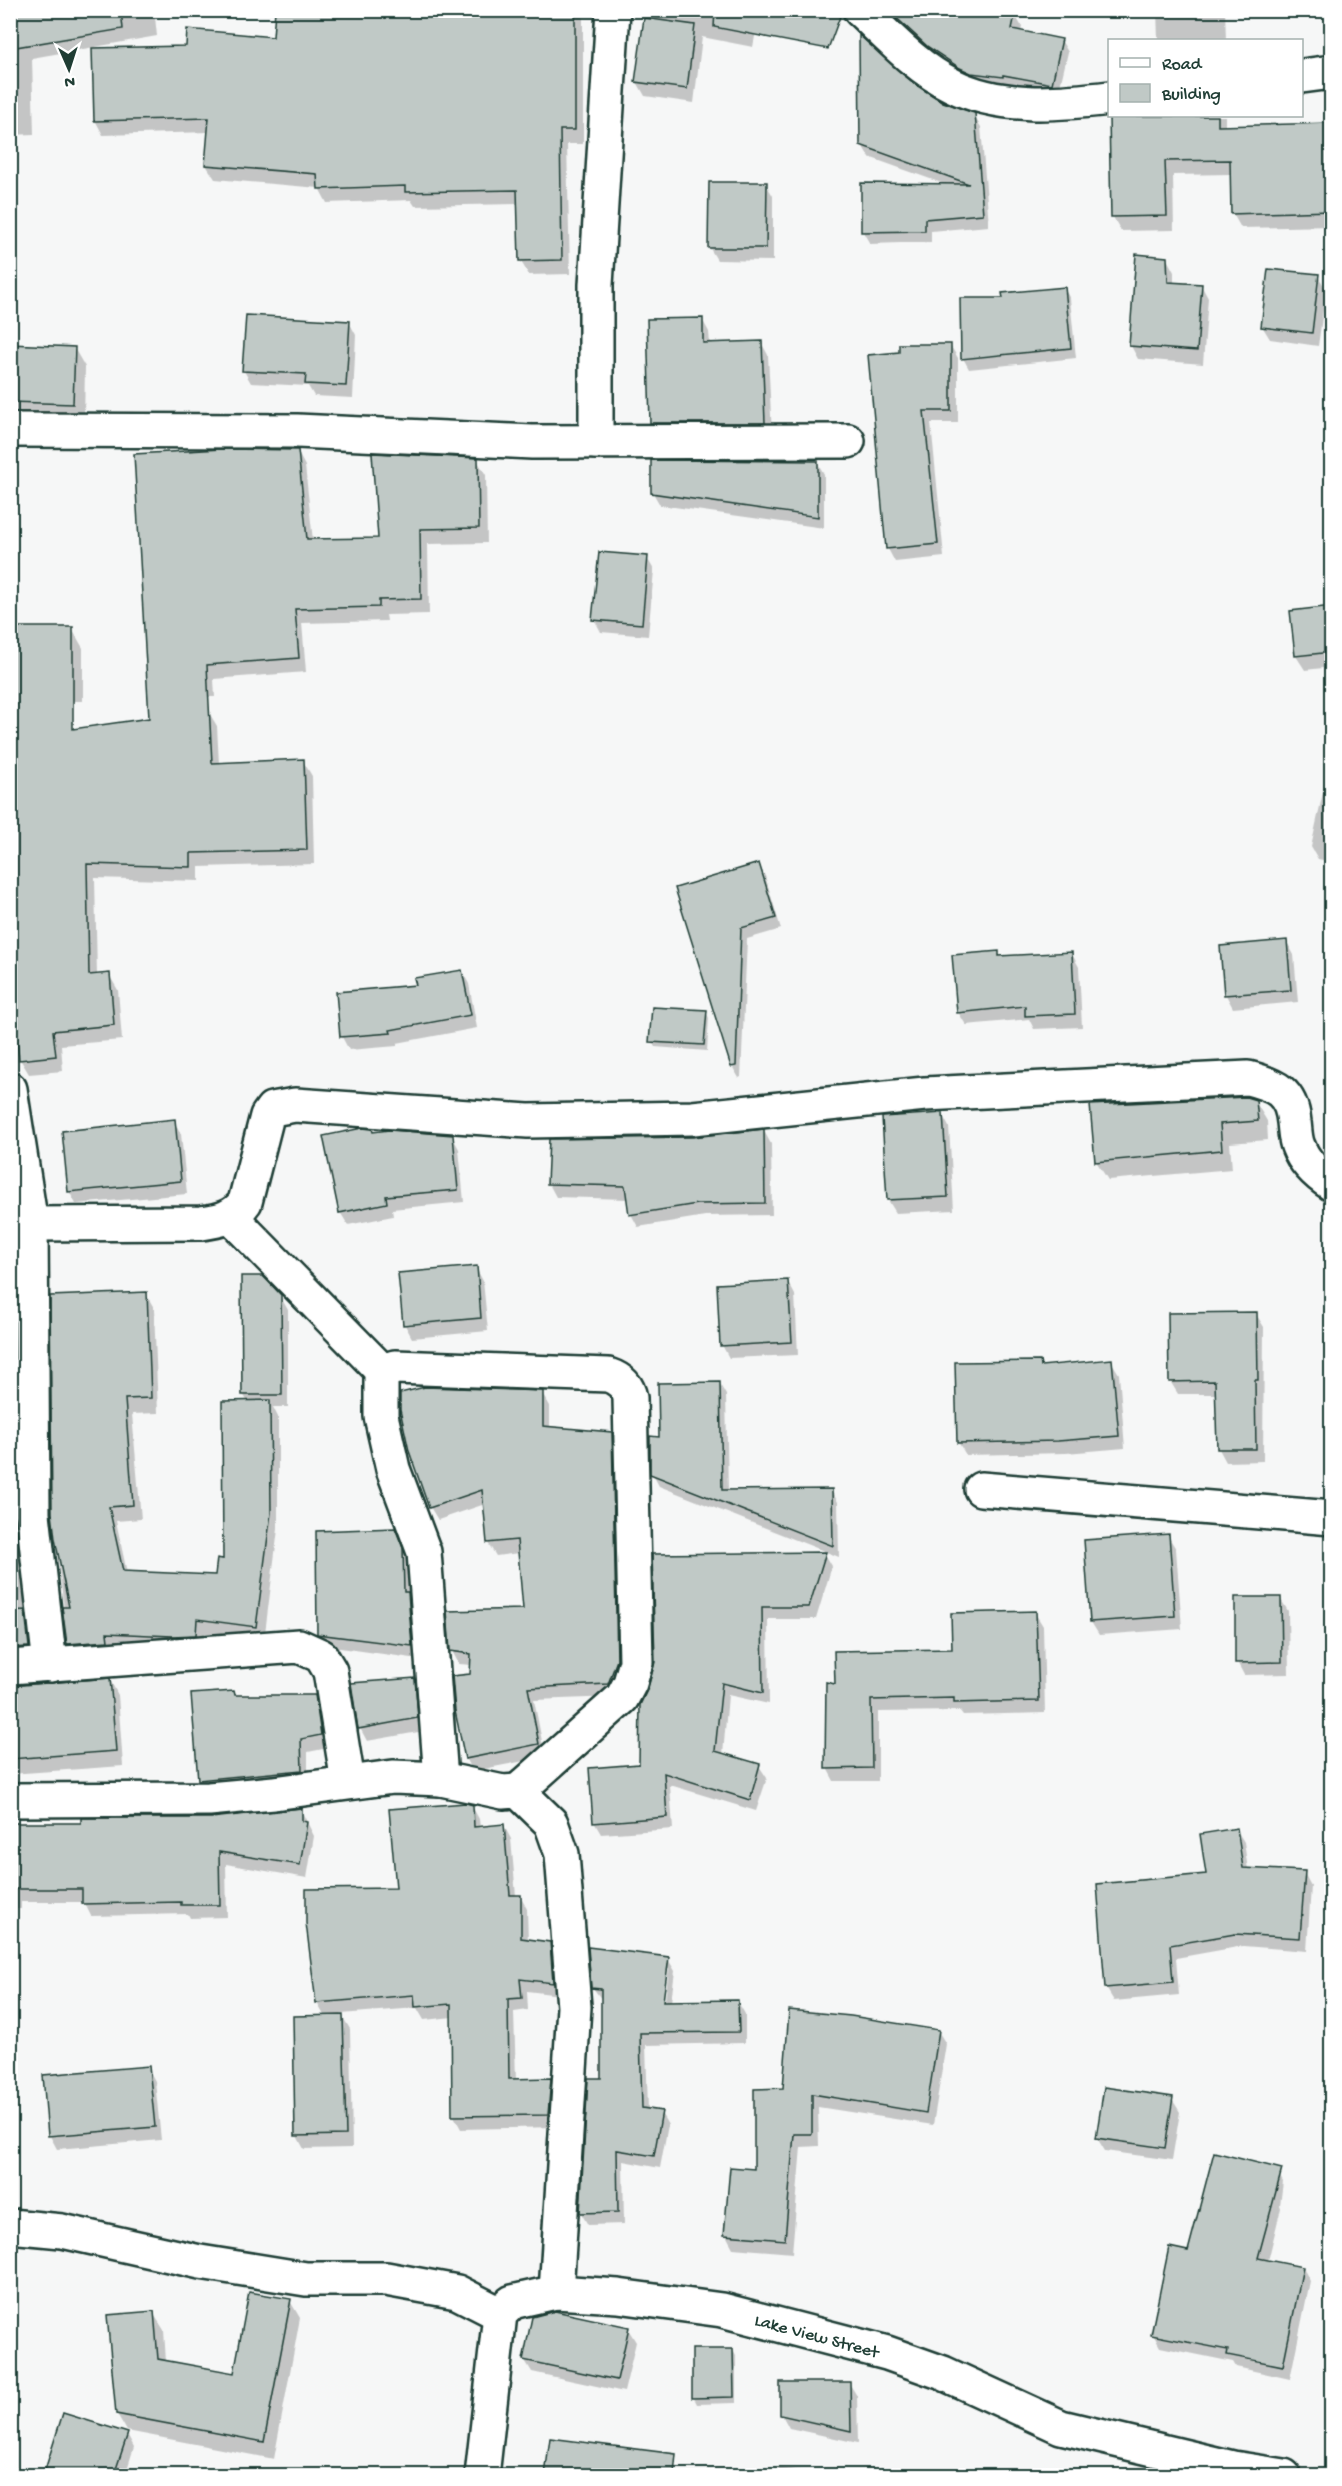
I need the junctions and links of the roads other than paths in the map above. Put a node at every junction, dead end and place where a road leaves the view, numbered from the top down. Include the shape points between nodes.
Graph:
1 (613, 10) edge
2 (860, 10) edge
3 (1332, 72) edge
4 (1303, 76) edge
5 (1108, 98) edge
6 (10, 430) edge
7 (848, 441) dead end
8 (596, 442) junction
9 (10, 1089) edge
10 (1332, 1184) edge
11 (230, 1216) junction
12 (21, 1227) edge
13 (384, 1373) junction
14 (981, 1489) dead end
15 (22, 1516) edge
16 (1332, 1518) edge
17 (50, 1665) junction
18 (10, 1667) edge
19 (441, 1779) junction
20 (348, 1782) junction
21 (518, 1791) junction
22 (10, 1800) edge
23 (10, 2226) edge
24 (556, 2292) junction
25 (500, 2314) junction
26 (1232, 2472) edge
27 (482, 2475) edge
28 (1284, 2475) edge

1 - 8 street via 596,285
2 - 5 street via 915,60 952,85 980,95 1024,102
3 - 4 street
6 - 8 street via 297,431
7 - 8 street
9 - 12 street
10 - 11 street via 1312,1167 1297,1144 1293,1108 1284,1094 1269,1083 1248,1078 925,1094 693,1118 528,1120 295,1105 273,1109 267,1116 245,1202
11 - 12 street via 201,1223
11 - 13 street
12 - 15 street
13 - 19 street via 381,1416 393,1469 424,1552
13 - 21 street via 395,1367 608,1375 616,1377 629,1393 636,1662 622,1698
14 - 16 street
15 - 17 street
17 - 18 street
17 - 20 street via 298,1646 321,1656 330,1671
19 - 20 street via 393,1777
19 - 21 street via 503,1792
20 - 22 street via 209,1799
21 - 24 street via 551,1823 562,1854 566,1901 574,2007
23 - 25 street via 62,2231 200,2262 306,2279 386,2279 457,2292
24 - 25 street, Lake View Street via 512,2302
24 - 26 street, Lake View Street via 618,2295 722,2310 887,2353 943,2373 1061,2427
25 - 27 street
26 - 28 street, Lake View Street

